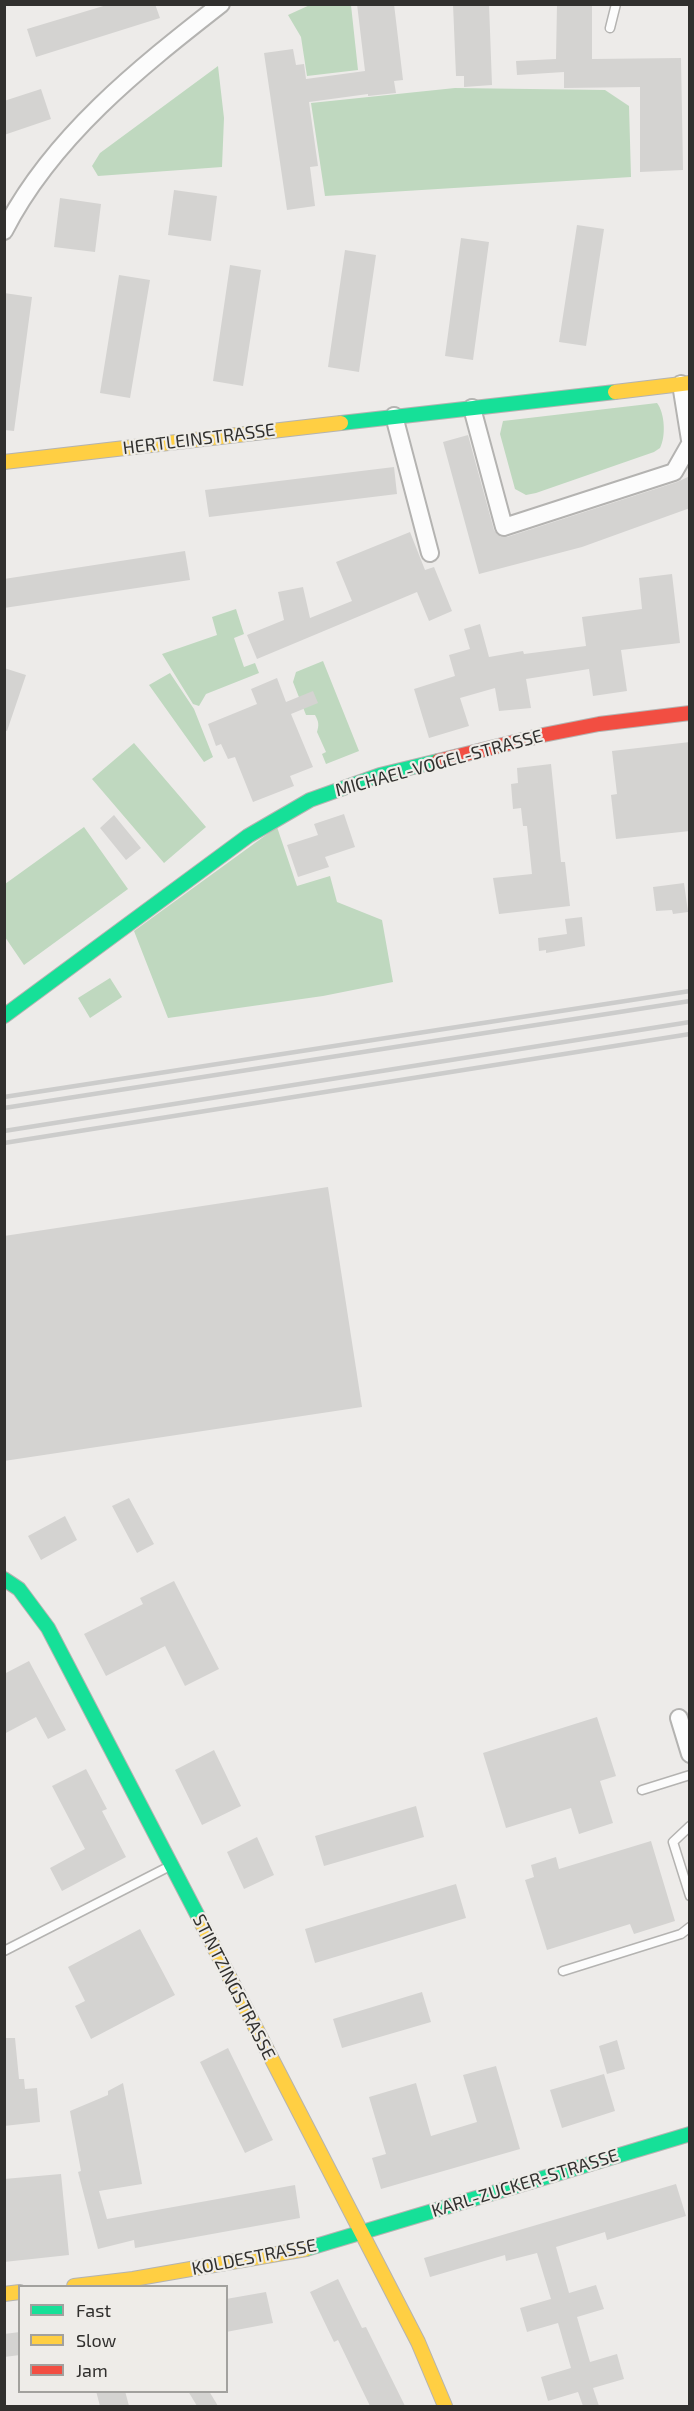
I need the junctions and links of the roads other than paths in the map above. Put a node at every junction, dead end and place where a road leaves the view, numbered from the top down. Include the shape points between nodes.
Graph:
1 (221, 4) edge
2 (616, 4) edge
3 (610, 28) dead end
4 (4, 231) edge
5 (685, 383) edge
6 (472, 408) junction
7 (394, 416) junction
8 (690, 442) edge
9 (4, 462) edge
10 (430, 553) dead end
11 (690, 713) edge
12 (4, 1016) edge
13 (4, 1579) edge
14 (684, 1717) edge
15 (690, 1754) edge
16 (690, 1775) edge
17 (642, 1790) dead end
18 (690, 1826) edge
19 (171, 1866) junction
20 (690, 1896) edge
21 (690, 1927) edge
22 (4, 1951) edge
23 (563, 1971) dead end
24 (690, 2134) edge
25 (361, 2232) junction
26 (82, 2285) edge
27 (445, 2406) edge

1 - 4 street via 81,125 46,166
2 - 3 lane
5 - 6 street, HERTLEINSTRASSE
5 - 8 street, HERTLEINSTRASSE
6 - 7 street, HERTLEINSTRASSE
6 - 8 street, HERTLEINSTRASSE via 504,527 674,472
7 - 9 street, HERTLEINSTRASSE
7 - 10 street
11 - 12 street, MICHAEL-VOGEL-STRASSE via 543,735 387,774 310,800 248,836
13 - 19 street, STINTZINGSTRASSE via 19,1589 48,1628
14 - 15 street
16 - 17 lane
18 - 20 lane via 673,1842
19 - 22 lane
19 - 25 street, STINTZINGSTRASSE
21 - 23 lane via 681,1934
24 - 25 street, KARL-ZUCKER-STRASSE
25 - 26 street, KOLDESTRASSE via 306,2249
25 - 27 street, STINTZINGSTRASSE

